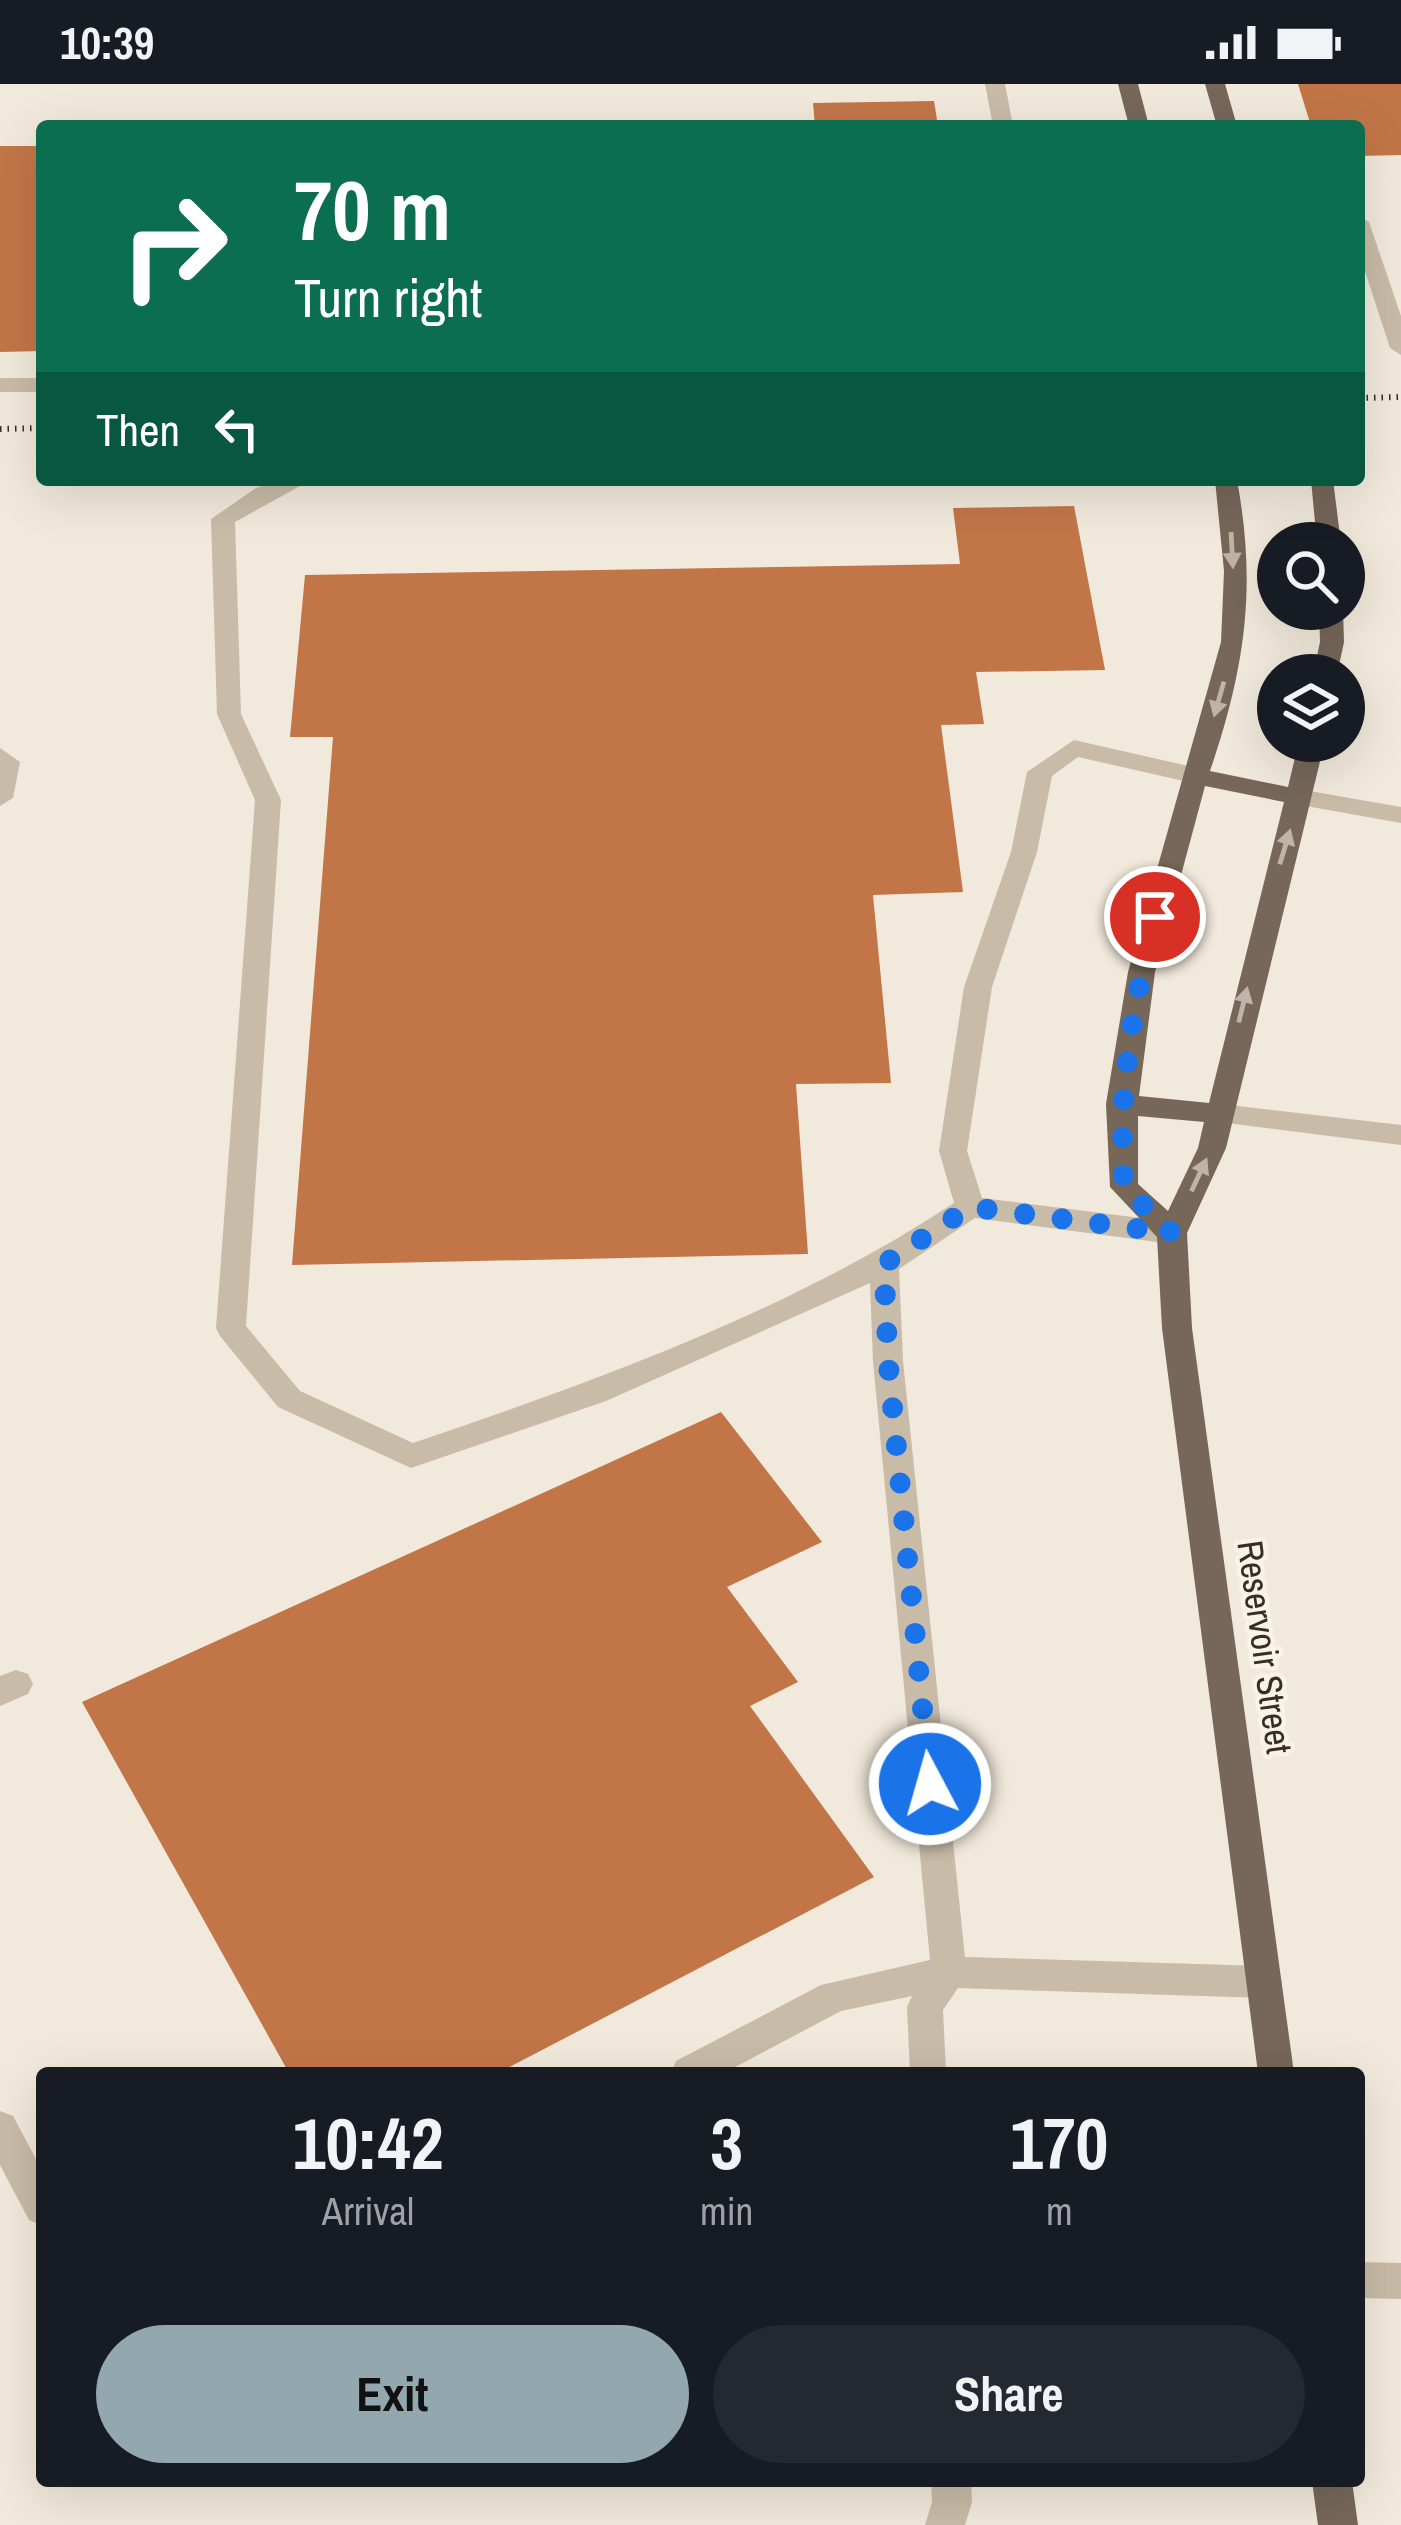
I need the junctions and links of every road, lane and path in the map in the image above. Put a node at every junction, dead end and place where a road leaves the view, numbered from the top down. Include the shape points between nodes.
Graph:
1 (995, 84) edge
2 (1127, 84) edge
3 (1215, 84) edge
4 (1002, 120) edge
5 (1137, 120) edge
6 (1224, 120) edge
7 (1365, 239) edge
8 (1401, 348) edge
9 (36, 385) edge
10 (0, 386) edge
11 (284, 486) edge
12 (1226, 486) edge
13 (1323, 486) edge
14 (1327, 522) edge
15 (0, 756) edge
16 (1307, 762) edge
17 (1197, 776) junction
18 (1298, 797) junction
19 (0, 798) edge
20 (1401, 815) edge
21 (1120, 1104) junction
22 (1221, 1114) junction
23 (1400, 1138) edge
24 (970, 1207) junction
25 (1172, 1233) junction
26 (884, 1264) junction
27 (949, 1972) junction
28 (1264, 1982) junction
29 (700, 2067) edge
30 (928, 2067) edge
31 (1275, 2067) edge
32 (0, 2128) edge
33 (36, 2197) edge
34 (1365, 2280) edge
35 (1401, 2281) edge
36 (951, 2487) edge
37 (1333, 2487) edge
38 (946, 2525) edge
39 (1338, 2525) edge

1 - 4 lane
2 - 5 main road
3 - 6 main road
7 - 8 lane
9 - 10 lane
11 - 26 lane via 223,519 229,714 268,800 231,1328 289,1399 410,1456 595,1393
12 -> 17 main road via 1235,620
13 - 14 main road
15 - 19 lane via 7,761
16 - 18 main road
17 - 18 main road
17 - 21 main road via 1136,990
17 - 24 lane via 1074,748 1040,772 1024,852 978,987 953,1151
18 - 20 lane
22 -> 18 main road
21 - 22 main road
21 - 25 main road via 1124,1187
22 - 23 lane
25 -> 22 main road
24 - 25 lane
24 - 26 lane
25 - 28 main road, Reservoir Street via 1177,1328
26 - 27 lane
27 - 28 lane
27 - 29 lane via 834,1996
27 - 30 lane via 925,2007
28 - 31 main road, Reservoir Street
32 - 33 lane
34 - 35 lane
36 - 38 lane
37 - 39 main road

